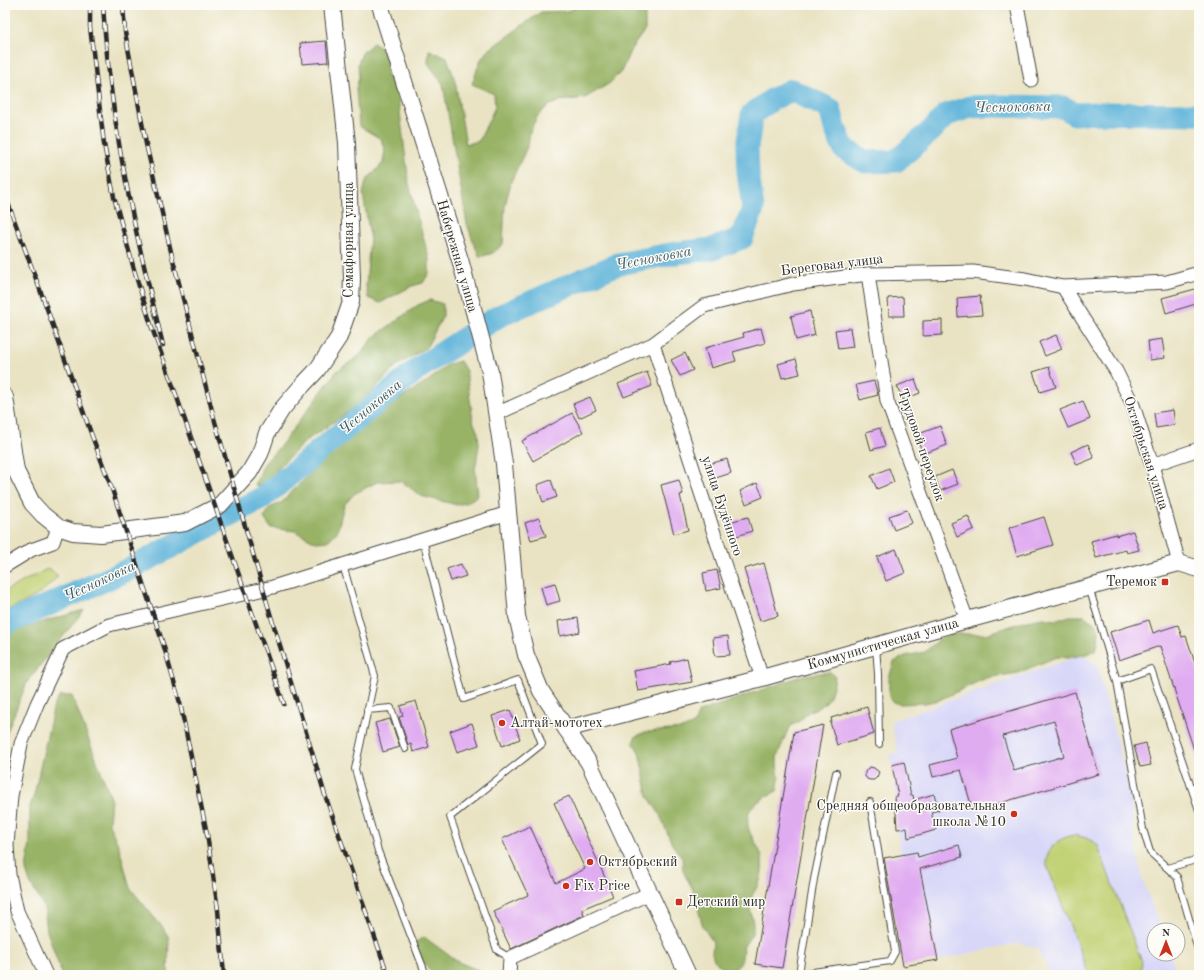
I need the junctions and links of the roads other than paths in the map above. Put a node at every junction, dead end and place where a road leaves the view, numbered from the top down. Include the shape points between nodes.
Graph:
1 (332, 5) edge
2 (380, 5) edge
3 (1017, 5) edge
4 (1031, 80) dead end
5 (1199, 273) edge
6 (868, 274) junction
7 (1063, 286) junction
8 (653, 344) junction
9 (5, 397) edge
10 (496, 414) junction
11 (1199, 449) edge
12 (1152, 465) junction
13 (508, 513) junction
14 (58, 527) junction
15 (423, 540) junction
16 (1179, 563) junction
17 (343, 565) junction
18 (5, 566) edge
19 (1199, 569) edge
20 (1089, 588) junction
21 (967, 620) junction
22 (876, 646) junction
23 (762, 678) junction
24 (1117, 681) junction
25 (367, 710) junction
26 (566, 729) junction
27 (879, 744) dead end
28 (405, 748) dead end
29 (836, 773) dead end
30 (870, 802) dead end
31 (1199, 810) edge
32 (1199, 859) edge
33 (1168, 868) junction
34 (650, 893) junction
35 (1199, 953) edge
36 (510, 958) junction
37 (46, 975) edge
38 (426, 975) edge
39 (509, 975) edge
40 (688, 975) edge
41 (798, 975) edge

1 - 14 street, Семафорная улица via 348,143 352,278 351,302 339,337 317,370 282,409 267,433 260,454 249,473 220,505 185,523 120,532 72,532
2 - 10 street, Набережная улица via 461,263 490,372
3 - 4 street
5 - 7 street, Береговая улица via 1167,282
6 - 7 street, Береговая улица via 973,272 1025,278
6 - 8 street, Береговая улица via 793,284 704,306
6 - 21 street, Трудовой переулок via 887,401
7 - 12 street, Октябрьская улица via 1116,371 1133,405
8 - 10 street, Береговая улица
8 - 23 street, улица Будённого
9 - 14 street, Семафорная улица via 16,471 32,503
10 - 13 street, Набережная улица
11 - 12 street
12 - 16 street, Октябрьская улица
13 - 15 street
13 - 26 street via 517,616 526,655 541,690
14 - 18 street via 53,542 32,550
15 - 17 street
15 - 36 lane via 464,699 518,680 542,744 450,816 497,950
16 - 19 street
16 - 20 street, Коммунистическая улица
17 - 25 lane via 374,676
17 - 37 street via 273,587 109,625 63,649 21,744 10,796 7,845 9,875 17,911
20 - 21 street, Коммунистическая улица
20 - 24 lane
21 - 22 street, Коммунистическая улица
22 - 23 street, Коммунистическая улица
22 - 27 lane
23 - 26 street, Коммунистическая улица
24 - 31 lane via 1151,669
24 - 33 lane via 1150,852
25 - 28 lane via 391,708
25 - 38 lane via 355,769 378,850
26 - 34 street via 589,763
29 - 41 lane via 814,879
30 - 41 lane via 895,952 890,961
32 - 33 lane
33 - 35 lane via 1177,877
34 - 36 street
34 - 40 street
36 - 39 street

